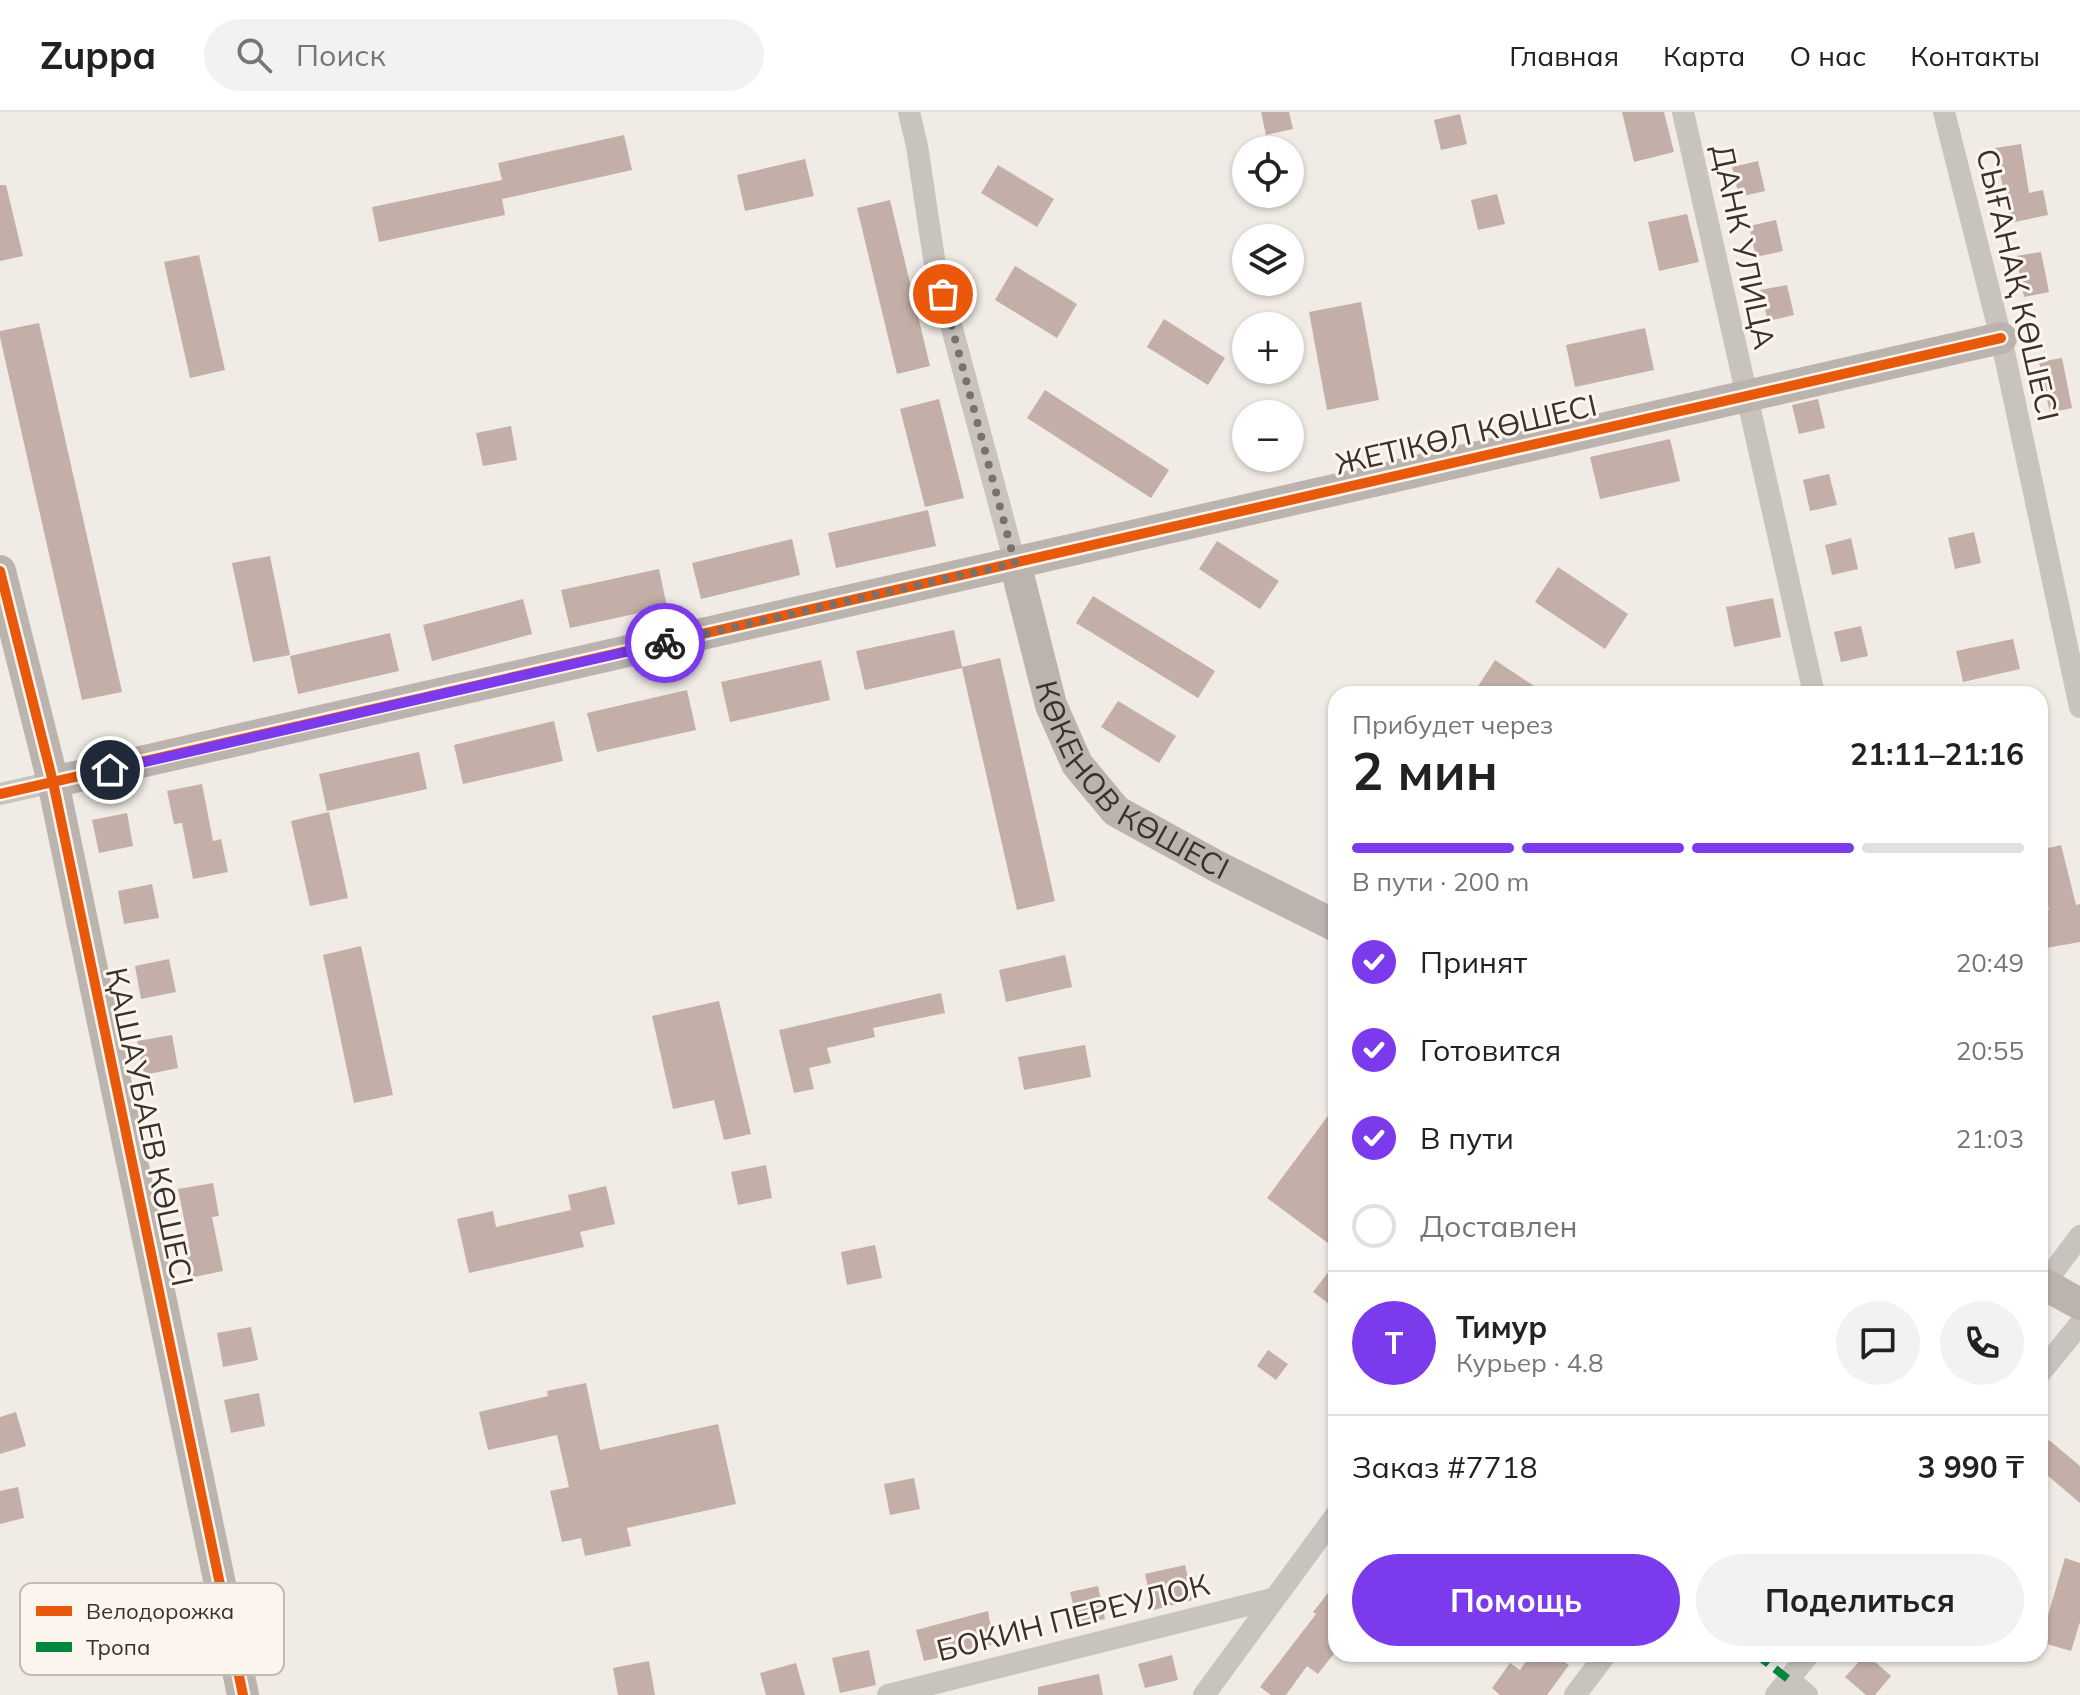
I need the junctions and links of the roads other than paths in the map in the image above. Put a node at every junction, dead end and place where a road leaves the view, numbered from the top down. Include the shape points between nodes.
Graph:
1 (909, 112) edge
2 (1683, 112) edge
3 (1944, 112) edge
4 (2001, 338) junction
5 (1745, 395) junction
6 (1015, 563) junction
7 (0, 571) edge
8 (1812, 686) edge
9 (2080, 707) edge
10 (53, 782) junction
11 (0, 794) edge
12 (1328, 922) edge
13 (2080, 1236) edge
14 (2048, 1276) edge
15 (2048, 1286) edge
16 (2080, 1304) edge
17 (2080, 1324) edge
18 (2048, 1363) edge
19 (1328, 1526) edge
20 (220, 1583) edge
21 (1272, 1599) junction
22 (1600, 1662) edge
23 (1802, 1662) edge
24 (239, 1675) edge
25 (1782, 1687) edge
26 (900, 1694) edge
27 (243, 1695) edge
28 (1204, 1695) edge
29 (1575, 1695) edge
30 (1807, 1695) edge

1 - 6 street via 935,265
2 - 5 street, ДАНК УЛИЦА
3 - 4 street, СЫҒАНАҚ КӨШЕСІ
4 - 5 street, ЖЕТІКӨЛ КӨШЕСІ
4 - 9 street, СЫҒАНАҚ КӨШЕСІ
5 - 6 street, ЖЕТІКӨЛ КӨШЕСІ
5 - 8 street, ДАНК УЛИЦА
6 - 10 street, ЖЕТІКӨЛ КӨШЕСІ
6 - 12 street, КӨКЕНОВ КӨШЕСІ via 1051,705 1077,764 1116,811
7 - 10 street, ҚАШАУБАЕВ КӨШЕСІ
10 - 11 street
10 - 20 street, ҚАШАУБАЕВ КӨШЕСІ
13 - 14 street
15 - 16 street
17 - 18 street
19 - 21 street
21 - 26 street, БОКИН ПЕРЕУЛОК
21 - 28 street
22 - 29 street
23 - 25 street
24 - 27 street, ҚАШАУБАЕВ КӨШЕСІ
25 - 30 street

